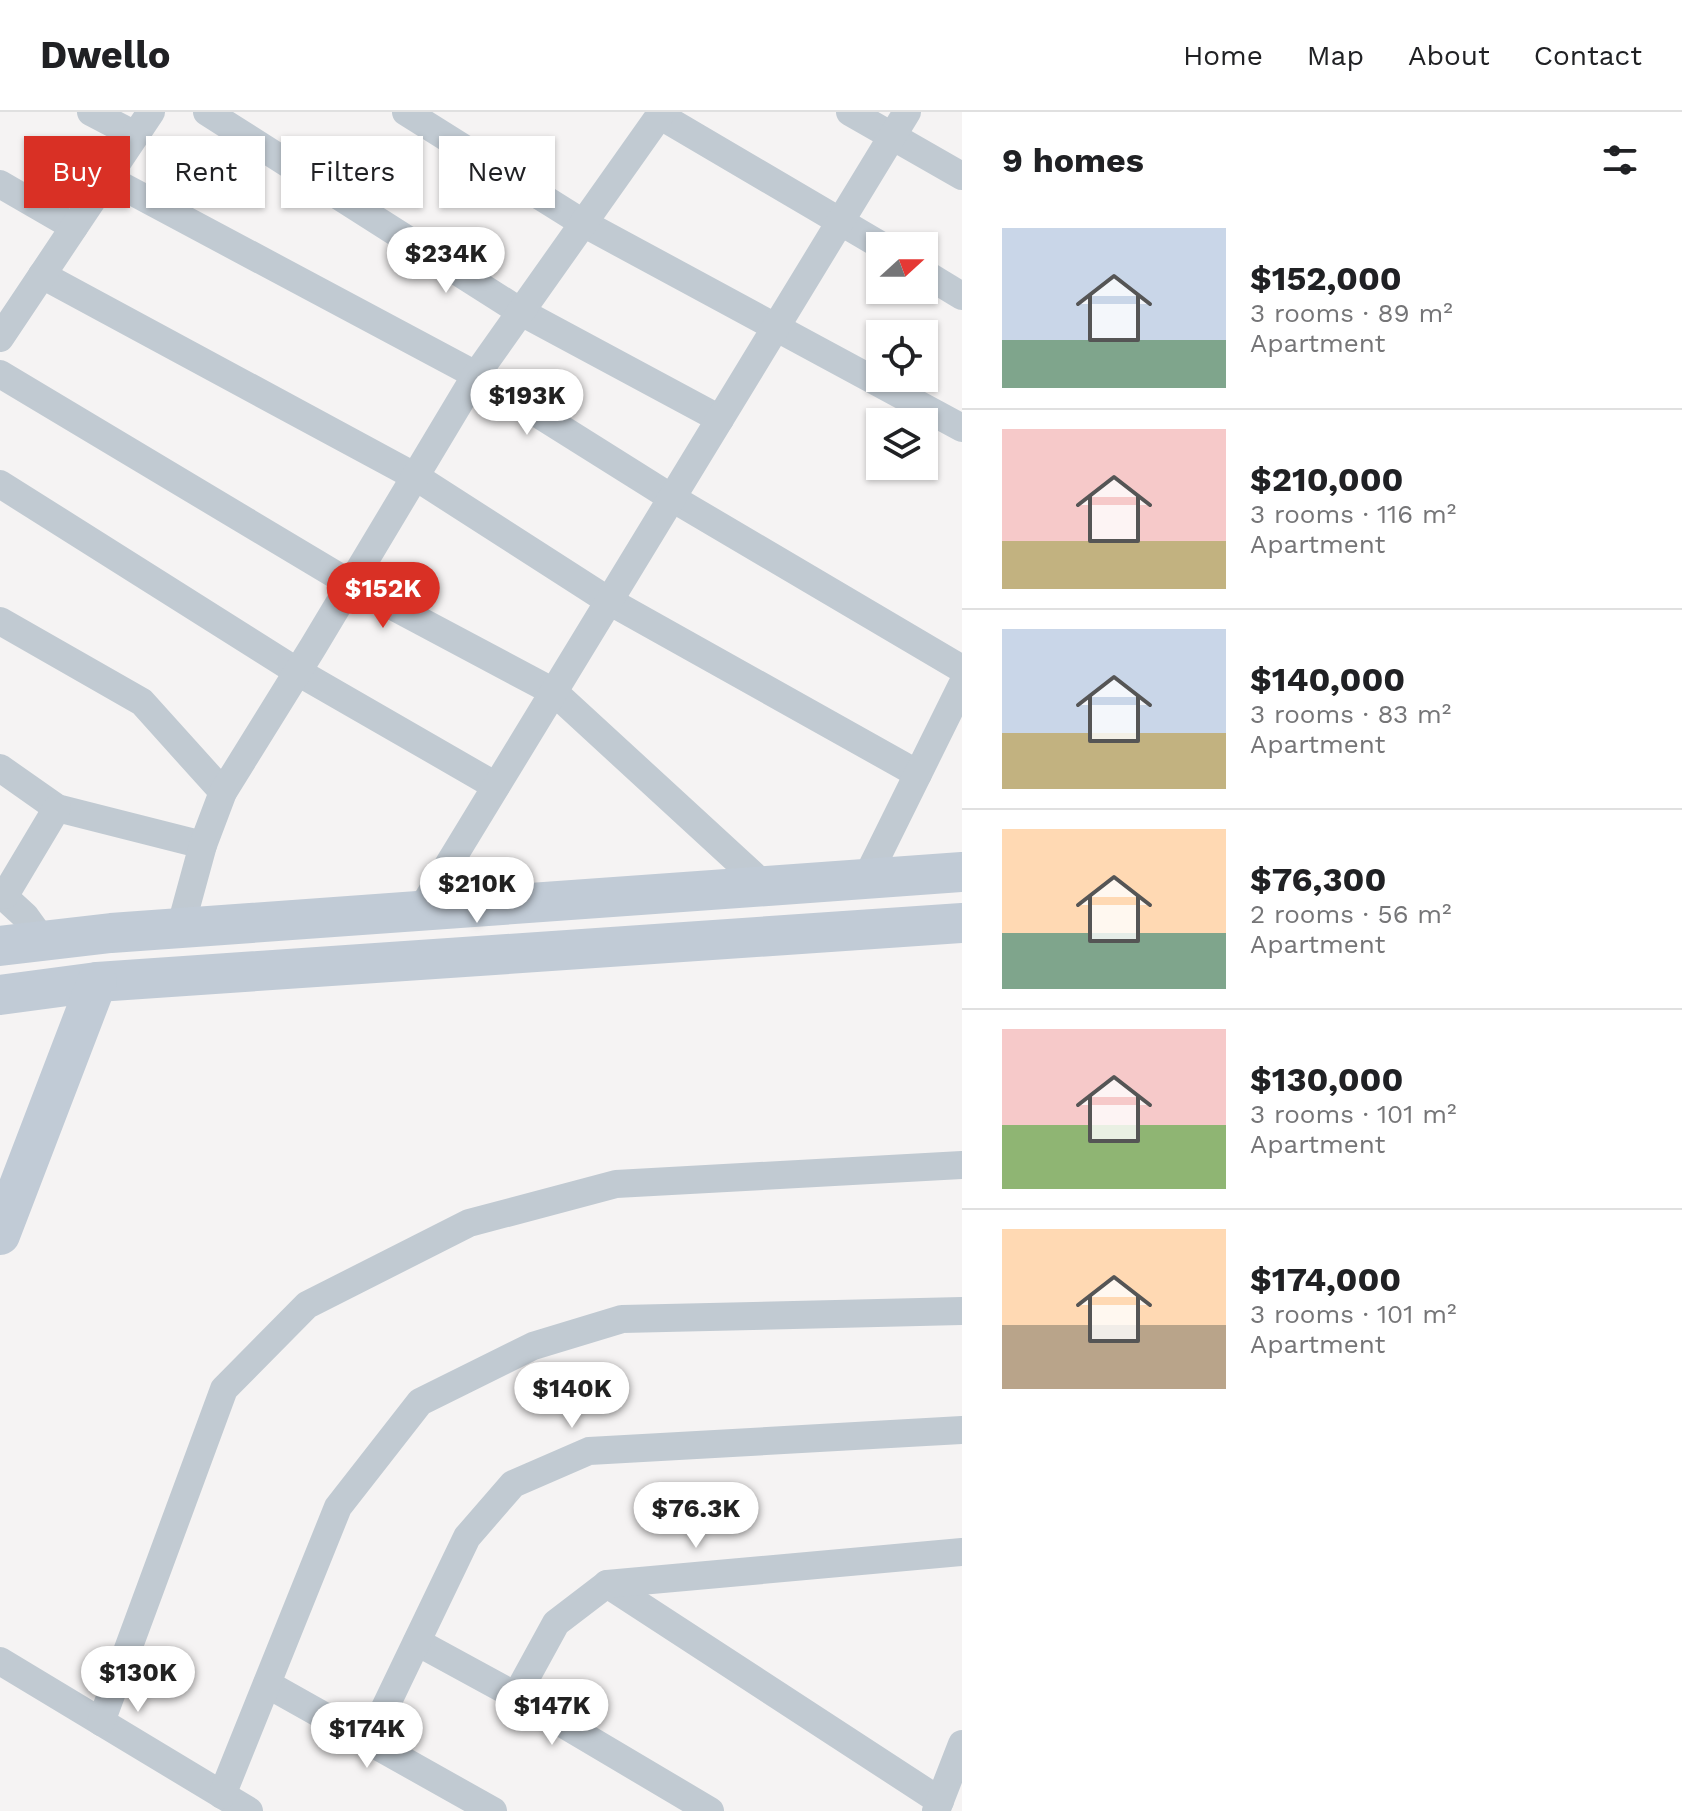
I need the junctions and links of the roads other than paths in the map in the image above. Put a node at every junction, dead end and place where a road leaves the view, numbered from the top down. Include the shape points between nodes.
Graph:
1 (91, 112) edge
2 (207, 112) edge
3 (406, 112) edge
4 (850, 112) edge
5 (660, 114) edge
6 (143, 124) edge
7 (900, 124) edge
8 (130, 144) edge
9 (962, 176) edge
10 (0, 184) edge
11 (130, 190) edge
12 (87, 208) edge
13 (841, 221) junction
14 (583, 223) junction
15 (74, 227) junction
16 (866, 236) edge
17 (42, 275) junction
18 (938, 281) edge
19 (962, 296) edge
20 (521, 312) junction
21 (776, 327) junction
22 (0, 338) edge
23 (0, 374) edge
24 (476, 375) junction
25 (720, 419) junction
26 (962, 428) edge
27 (416, 477) junction
28 (0, 484) edge
29 (672, 498) junction
30 (351, 584) junction
31 (609, 601) junction
32 (0, 621) edge
33 (962, 669) edge
34 (298, 672) junction
35 (962, 685) edge
36 (554, 692) junction
37 (0, 768) edge
38 (918, 774) junction
39 (496, 786) junction
40 (223, 792) junction
41 (57, 808) junction
42 (203, 845) junction
43 (962, 872) edge
44 (866, 879) junction
45 (765, 886) junction
46 (2, 894) edge
47 (419, 913) junction
48 (962, 923) edge
49 (180, 929) junction
50 (43, 941) junction
51 (0, 946) edge
52 (97, 982) junction
53 (0, 995) edge
54 (962, 1165) edge
55 (0, 1235) edge
56 (962, 1311) edge
57 (962, 1430) edge
58 (962, 1552) edge
59 (607, 1584) junction
60 (417, 1642) junction
61 (0, 1661) edge
62 (267, 1684) junction
63 (516, 1696) junction
64 (101, 1722) junction
65 (369, 1741) junction
66 (962, 1744) edge
67 (222, 1795) junction
68 (938, 1806) edge
69 (249, 1811) edge
70 (493, 1811) edge
71 (710, 1811) edge

1 - 6 street
2 - 20 street
3 - 14 street
4 - 7 street
5 - 13 street
5 - 14 street
6 - 8 street
7 - 9 street
7 - 13 street
10 - 15 street
11 - 24 street
12 - 15 street
13 - 16 street
13 - 21 street
14 - 20 street
14 - 21 street
15 - 17 street
17 - 22 street
17 - 27 street
18 - 19 street
20 - 24 street
20 - 25 street
21 - 25 street
21 - 26 street
23 - 30 street
24 - 27 street
24 - 29 street
25 - 29 street
27 - 30 street
27 - 31 street
28 - 34 street
29 - 31 street
29 - 33 street
30 - 34 street
30 - 36 street
31 - 36 street
31 - 38 street
32 - 40 street via 142,702
34 - 39 street
34 - 40 street
35 - 38 street
36 - 39 street
36 - 45 street
37 - 41 street
38 - 44 street
39 - 47 street
40 - 42 street
41 - 42 street
41 - 46 street
42 - 49 street
43 - 44 street
44 - 45 street
45 - 47 street
46 - 50 street
47 - 49 street
48 - 52 street
49 - 50 street
50 - 51 street
52 - 53 street
52 - 55 street
54 - 64 street via 616,1184 469,1223 307,1305 224,1389
56 - 62 street via 622,1319 533,1346 420,1402 338,1507
57 - 60 street via 589,1451 513,1484 467,1537
58 - 59 street
59 - 63 street via 556,1623
59 - 68 street
60 - 63 street
60 - 65 street
61 - 64 street
62 - 65 street
62 - 67 street
63 - 71 street
64 - 67 street
65 - 70 street
66 - 68 street
67 - 69 street

